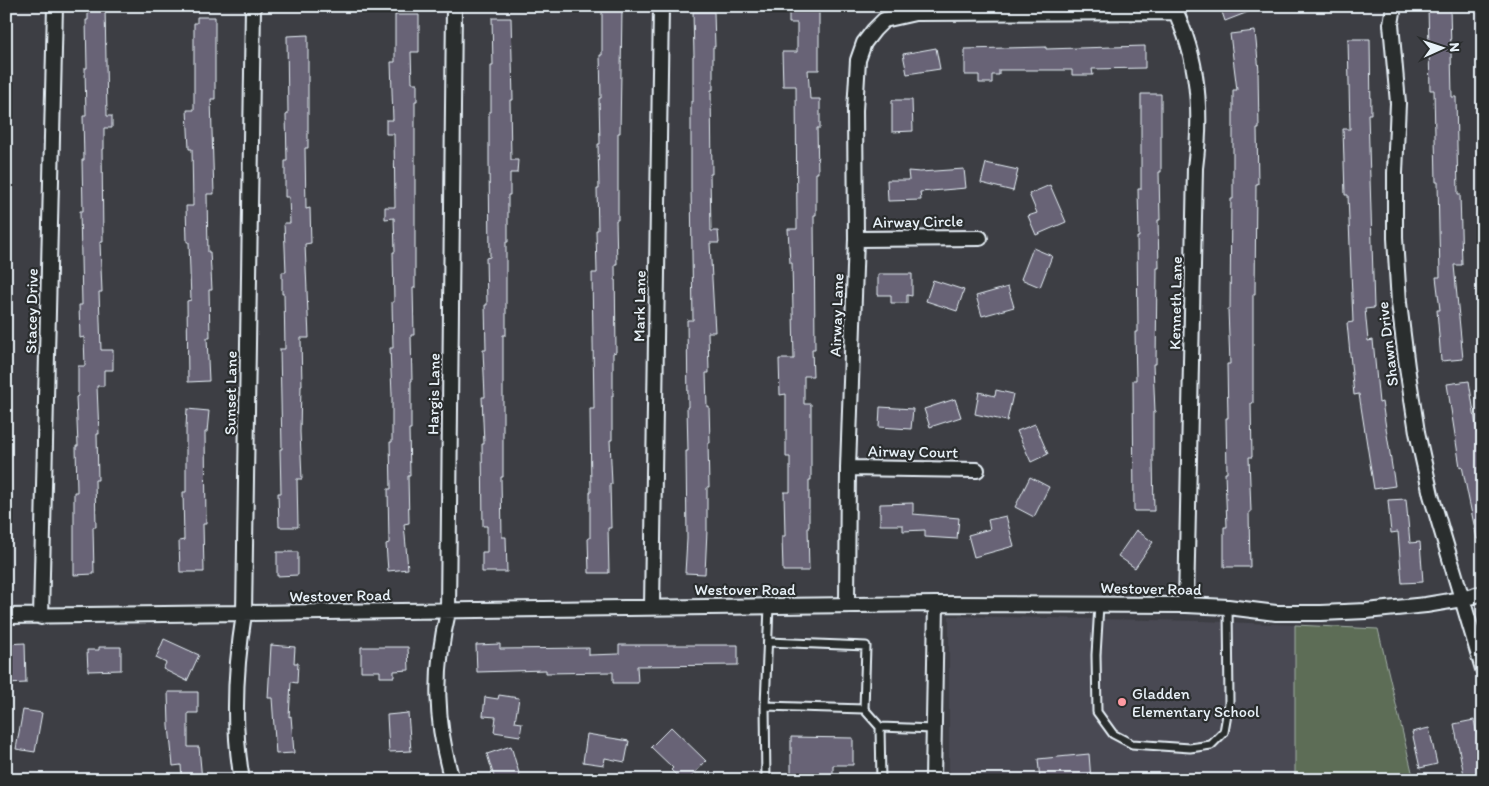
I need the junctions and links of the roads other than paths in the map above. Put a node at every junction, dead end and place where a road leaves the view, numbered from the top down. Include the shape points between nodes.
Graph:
1 (55, 6) edge
2 (253, 6) edge
3 (454, 6) edge
4 (661, 6) edge
5 (1394, 6) edge
6 (1175, 9) edge
7 (980, 238) dead end
8 (856, 239) junction
9 (848, 468) junction
10 (977, 470) dead end
11 (1483, 593) edge
12 (1462, 599) junction
13 (936, 604) junction
14 (847, 605) junction
15 (1099, 605) junction
16 (1186, 605) junction
17 (769, 606) junction
18 (652, 607) junction
19 (1228, 607) junction
20 (448, 612) junction
21 (244, 614) junction
22 (6, 616) edge
23 (41, 617) junction
24 (768, 642) junction
25 (1483, 668) edge
26 (765, 706) junction
27 (864, 709) junction
28 (880, 728) junction
29 (934, 730) junction
30 (242, 780) edge
31 (452, 780) edge
32 (766, 780) edge
33 (881, 780) edge
34 (933, 780) edge

1 - 23 street, Stacey Drive
2 - 21 street, Sunset Lane
3 - 20 street, Hargis Lane
4 - 18 street, Mark Lane
5 - 12 street, Shawn Drive via 1391,24 1398,103 1395,238 1406,367 1431,495
6 - 8 street, Airway Lane via 915,13 884,20 864,43 858,60
6 - 16 street, Kenneth Lane via 1190,50 1200,108 1195,168
7 - 8 street, Airway Circle
8 - 9 street, Airway Lane
9 - 10 street, Airway Court
9 - 14 street, Airway Lane
11 - 12 street, Westover Road
12 - 19 street, Westover Road via 1321,613 1276,613
12 - 25 street, Shawn Drive
13 - 14 street, Westover Road
13 - 15 street, Westover Road
13 - 29 street
14 - 17 street, Westover Road
15 - 16 street, Westover Road
15 - 19 lane via 1097,712 1113,734 1132,744 1190,748 1211,745 1224,732 1229,703
16 - 19 street, Westover Road
17 - 18 street, Westover Road
17 - 24 lane
18 - 20 street, Westover Road
20 - 21 street, Westover Road
20 - 31 street, Hargis Lane via 438,668 437,698
21 - 23 street, Westover Road
21 - 30 street, Sunset Lane via 235,695
22 - 23 street, Westover Road
24 - 26 lane
24 - 27 lane via 866,646
26 - 27 lane
26 - 32 lane
27 - 28 lane
28 - 29 lane
28 - 33 lane
29 - 34 street

